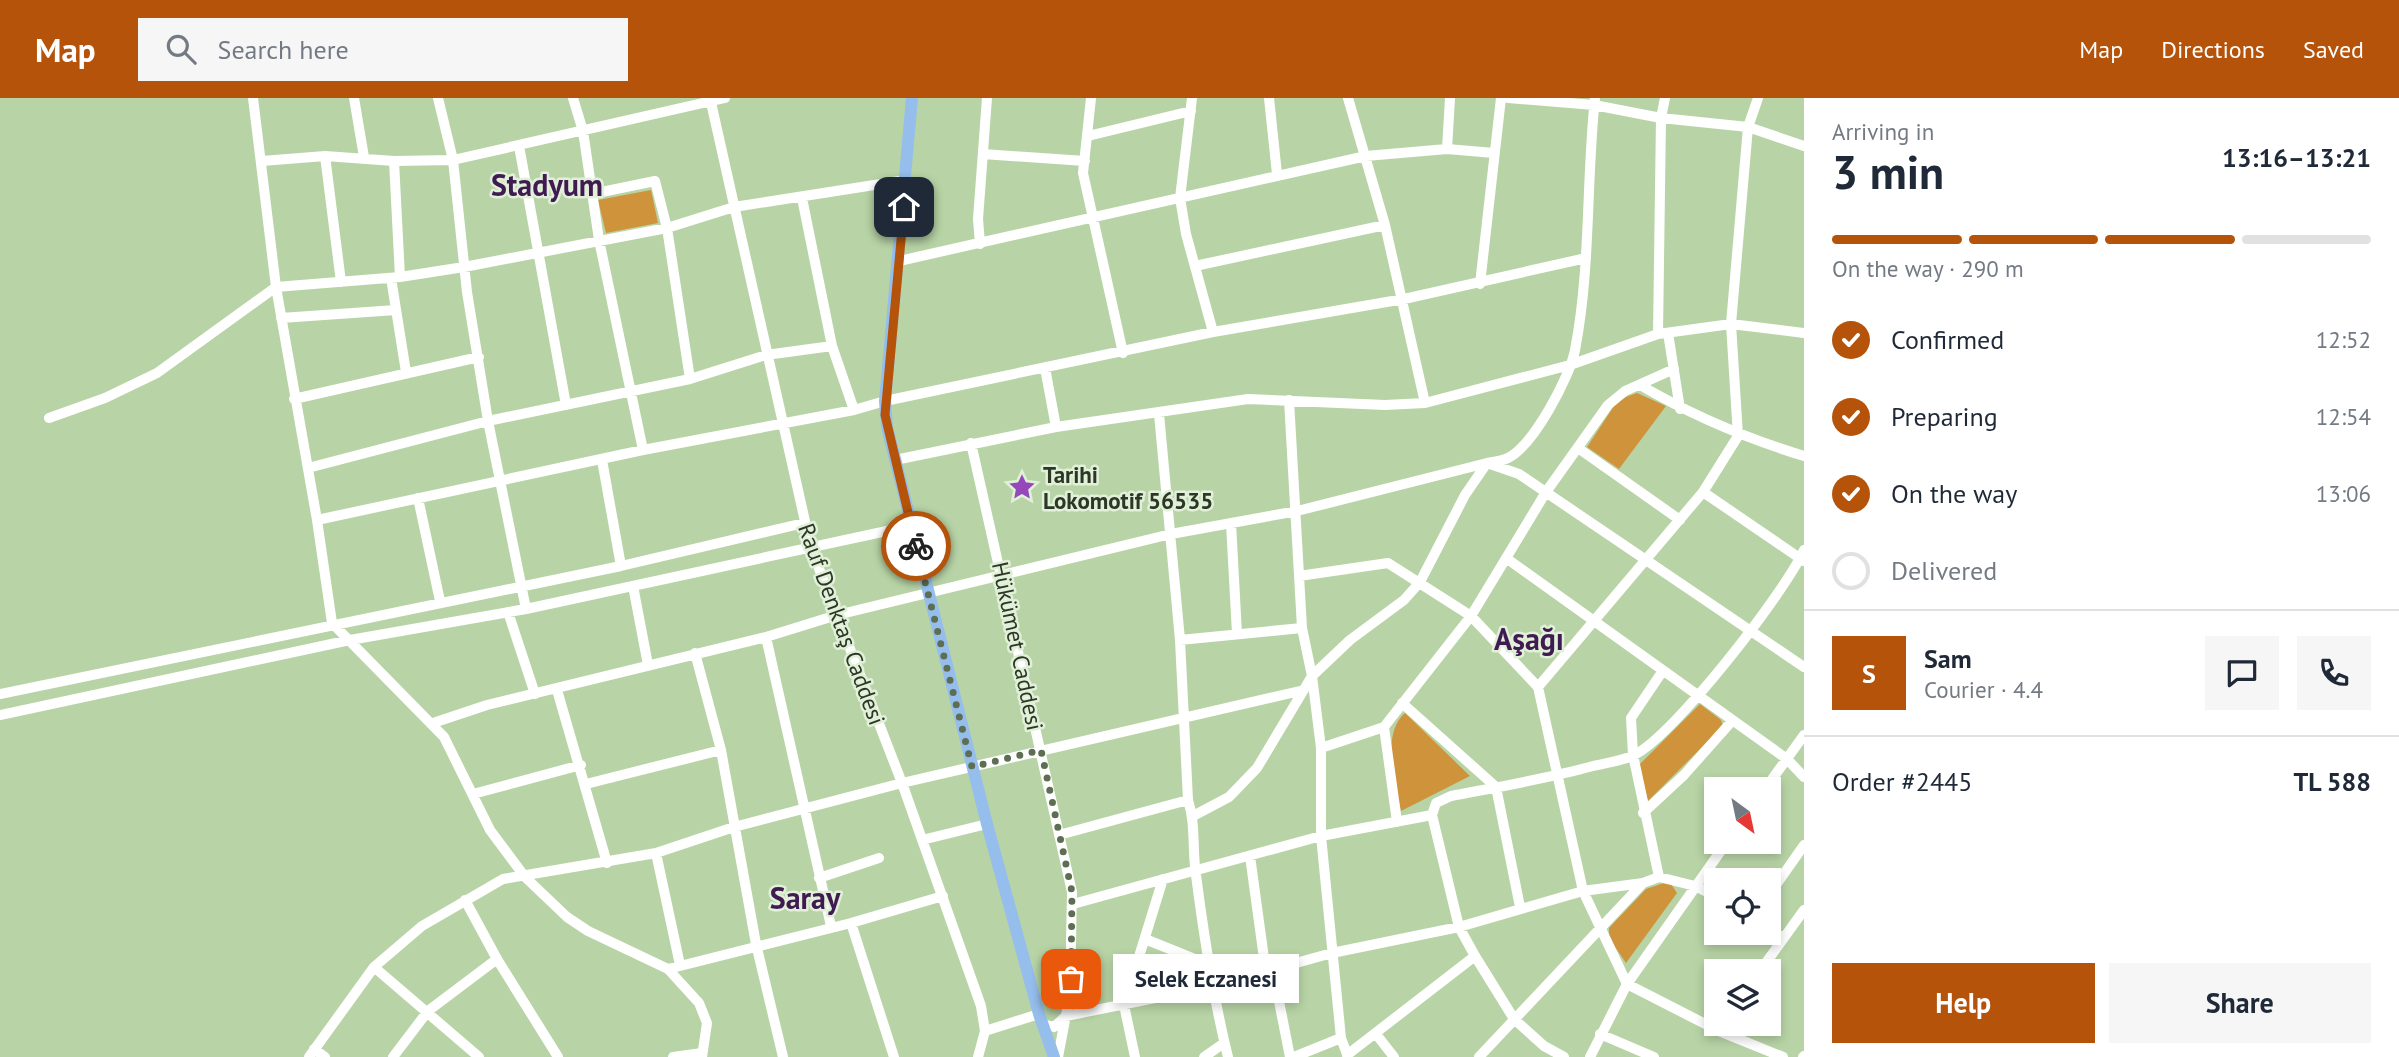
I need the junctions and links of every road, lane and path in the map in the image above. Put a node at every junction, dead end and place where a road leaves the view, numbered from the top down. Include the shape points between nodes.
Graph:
1 (253, 98) edge
2 (354, 98) edge
3 (438, 98) edge
4 (573, 98) edge
5 (725, 98) edge
6 (912, 98) edge
7 (986, 98) edge
8 (1091, 98) edge
9 (1192, 98) edge
10 (1269, 98) edge
11 (1348, 98) edge
12 (1450, 98) edge
13 (1500, 98) edge
14 (1508, 98) edge
15 (1665, 98) edge
16 (1758, 98) edge
17 (710, 99) edge
18 (1594, 101) edge
19 (1191, 111) junction
20 (1661, 118) junction
21 (1748, 127) junction
22 (583, 131) junction
23 (1088, 136) junction
24 (519, 146) junction
25 (1804, 146) edge
26 (1447, 149) junction
27 (1494, 153) junction
28 (983, 154) junction
29 (325, 156) junction
30 (1366, 156) junction
31 (364, 157) junction
32 (453, 160) junction
33 (262, 161) junction
34 (394, 161) junction
35 (1085, 161) junction
36 (1277, 174) junction
37 (906, 180) junction
38 (592, 194) junction
39 (802, 198) junction
40 (1180, 198) junction
41 (734, 207) junction
42 (1092, 218) junction
43 (1385, 225) junction
44 (667, 228) junction
45 (599, 240) junction
46 (980, 244) junction
47 (537, 253) junction
48 (1586, 258) junction
49 (900, 261) junction
50 (1195, 266) junction
51 (464, 267) junction
52 (396, 278) junction
53 (341, 282) junction
54 (1480, 284) junction
55 (276, 287) junction
56 (1404, 299) junction
57 (396, 310) junction
58 (281, 318) junction
59 (1731, 324) junction
60 (1213, 332) junction
61 (1663, 333) junction
62 (1804, 333) edge
63 (832, 346) junction
64 (1123, 353) junction
65 (766, 355) junction
66 (479, 357) junction
67 (1570, 365) junction
68 (1045, 369) junction
69 (1674, 369) junction
70 (406, 372) junction
71 (690, 379) junction
72 (1640, 385) junction
73 (628, 390) junction
74 (294, 399) junction
75 (1289, 400) junction
76 (886, 401) junction
77 (1425, 403) junction
78 (566, 405) junction
79 (1680, 409) junction
80 (854, 410) junction
81 (1159, 414) junction
82 (50, 418) dead end
83 (488, 421) junction
84 (783, 424) junction
85 (1056, 427) junction
86 (1738, 436) junction
87 (971, 443) junction
88 (1578, 448) junction
89 (643, 450) junction
90 (1804, 456) edge
91 (602, 460) junction
92 (895, 460) junction
93 (1487, 463) junction
94 (308, 468) junction
95 (501, 481) junction
96 (1546, 492) junction
97 (1703, 492) junction
98 (418, 498) junction
99 (1297, 511) junction
100 (317, 520) junction
101 (1680, 520) junction
102 (804, 523) junction
103 (1231, 523) junction
104 (910, 526) junction
105 (1171, 534) junction
106 (811, 548) junction
107 (1803, 556) edge
108 (1506, 558) junction
109 (1647, 561) junction
110 (621, 566) junction
111 (1002, 573) junction
112 (1299, 576) junction
113 (1420, 582) junction
114 (521, 584) junction
115 (633, 586) junction
116 (928, 592) junction
117 (440, 601) junction
118 (526, 609) junction
119 (508, 612) junction
120 (837, 615) junction
121 (1471, 616) junction
122 (1592, 622) junction
123 (332, 623) junction
124 (1302, 628) junction
125 (1749, 630) junction
126 (1237, 634) junction
127 (766, 637) junction
128 (350, 639) junction
129 (1180, 640) junction
130 (695, 653) junction
131 (648, 665) junction
132 (1804, 667) edge
133 (1662, 672) junction
134 (1312, 676) junction
135 (1538, 687) junction
136 (557, 690) junction
137 (1300, 691) junction
138 (0, 694) edge
139 (535, 694) junction
140 (1698, 696) junction
141 (1402, 703) junction
142 (0, 715) edge
143 (1185, 716) junction
144 (1732, 721) junction
145 (433, 723) junction
146 (1384, 727) junction
147 (1804, 735) edge
148 (1321, 748) junction
149 (721, 750) junction
150 (1041, 750) junction
151 (1633, 755) junction
152 (1787, 759) junction
153 (581, 765) junction
154 (972, 767) junction
155 (1560, 775) junction
156 (1774, 777) edge
157 (1804, 777) edge
158 (902, 783) junction
159 (586, 784) junction
160 (1496, 788) junction
161 (473, 794) junction
162 (1188, 800) junction
163 (803, 810) junction
164 (1643, 813) junction
165 (1432, 815) junction
166 (1193, 816) junction
167 (1397, 822) junction
168 (987, 824) junction
169 (734, 827) junction
170 (1059, 835) junction
171 (1321, 836) junction
172 (922, 840) junction
173 (1804, 845) edge
174 (656, 853) junction
175 (1718, 854) edge
176 (1250, 856) junction
177 (879, 858) dead end
178 (607, 863) junction
179 (1195, 868) junction
180 (525, 877) junction
181 (1659, 877) junction
182 (820, 878) junction
183 (1781, 878) edge
184 (1163, 879) junction
185 (1643, 883) junction
186 (1695, 886) junction
187 (1583, 891) junction
188 (1704, 891) edge
189 (943, 896) junction
190 (466, 900) junction
191 (1073, 904) junction
192 (1520, 907) junction
193 (1804, 910) edge
194 (851, 923) junction
195 (831, 926) junction
196 (1459, 927) junction
197 (1600, 929) junction
198 (1783, 937) joint
199 (1145, 939) junction
200 (756, 944) junction
201 (1332, 953) junction
202 (1475, 956) junction
203 (497, 959) junction
204 (1768, 959) edge
205 (1207, 964) junction
206 (680, 965) junction
207 (373, 967) junction
208 (668, 969) junction
209 (1270, 972) junction
210 (1627, 984) junction
211 (1210, 987) junction
212 (1124, 1005) junction
213 (428, 1011) junction
214 (1066, 1016) junction
215 (1041, 1019) junction
216 (1704, 1019) edge
217 (1514, 1020) junction
218 (985, 1031) junction
219 (1376, 1034) junction
220 (1600, 1034) junction
221 (1740, 1036) edge
222 (1341, 1038) junction
223 (1224, 1043) junction
224 (311, 1053) edge
225 (1552, 1054) edge
226 (702, 1055) edge
227 (1348, 1056) edge
228 (324, 1057) edge
229 (393, 1057) edge
230 (479, 1057) edge
231 (558, 1057) edge
232 (673, 1057) edge
233 (783, 1057) edge
234 (894, 1057) edge
235 (978, 1057) edge
236 (1056, 1057) edge
237 (1135, 1057) edge
238 (1204, 1057) edge
239 (1228, 1057) edge
240 (1292, 1057) edge
241 (1394, 1057) edge
242 (1479, 1057) edge
243 (1564, 1057) edge
244 (1590, 1057) edge
245 (1654, 1057) edge
246 (1783, 1057) edge

1 - 33 street
2 - 31 street
3 - 32 street
4 - 22 street
5 - 17 street
6 - 37 main road
7 - 28 street
8 - 23 street
9 - 19 street
10 - 36 street
11 - 30 street
12 - 26 street
13 - 27 street
14 - 18 street
15 - 20 street
16 - 21 street
17 - 22 street
17 - 41 street, Rauf Denktaş Caddesi
18 - 20 street
18 - 48 street
19 - 23 street
19 - 40 street
20 - 21 street
20 - 61 street
21 - 25 street
21 - 59 street
22 - 24 street
22 - 38 street
23 - 35 street
24 - 32 street
24 - 47 street
26 - 27 street
26 - 30 street
27 - 54 street
28 - 35 street
28 - 46 street
29 - 31 street
29 - 33 street
29 - 53 street
30 - 36 street
30 - 43 street
31 - 34 street
32 - 34 street
32 - 51 street
33 - 55 street
34 - 52 street
35 - 42 street
36 - 40 street
37 - 39 street
37 - 49 main road
38 - 44 street via 655,181
38 - 45 street
39 - 41 street
39 - 63 street
40 - 42 street
40 - 50 street
41 - 44 street
41 - 65 street, Rauf Denktaş Caddesi
42 - 46 street
42 - 64 street
43 - 50 street
43 - 56 street
44 - 45 street
44 - 71 street
45 - 47 street
45 - 73 street
46 - 49 street
47 - 51 street
47 - 78 street
48 - 54 street
48 - 67 street
49 - 76 main road
50 - 60 street
51 - 52 street
51 - 66 street
52 - 53 street
52 - 57 street
53 - 55 street
54 - 56 street
55 - 58 street
55 - 82 street via 157,373
56 - 60 street
56 - 77 street
57 - 58 street
57 - 70 street
58 - 74 street
59 - 61 street
59 - 62 street
59 - 86 street
60 - 64 street
61 - 67 street
61 - 69 street
63 - 65 street
63 - 80 street
64 - 68 street
65 - 71 street
65 - 84 street, Rauf Denktaş Caddesi
66 - 70 street
66 - 83 street
67 - 77 street
67 - 93 street via 1527,440 1509,458
68 - 76 street
68 - 85 street
69 - 72 street
69 - 79 street
70 - 74 street
71 - 73 street
72 - 79 street
72 - 88 street via 1612,401
73 - 78 street
73 - 89 street
74 - 94 street
75 - 77 street
75 - 81 street via 1248,398
75 - 99 street
76 - 80 street
76 - 92 main road
78 - 83 street
79 - 86 street
80 - 84 street
81 - 85 street
81 - 105 street
83 - 94 street
83 - 95 street
84 - 89 street
84 - 102 street, Rauf Denktaş Caddesi
85 - 87 street
86 - 90 street
86 - 97 street
87 - 92 street
87 - 111 street, Hükümet Caddesi
88 - 96 street
88 - 101 street
89 - 91 street
91 - 95 street
91 - 110 street
92 - 104 main road
93 - 96 street via 1519,474
93 - 99 street
93 - 113 street
94 - 100 street
95 - 98 street
95 - 114 street
96 - 108 street
96 - 109 street
97 - 101 street
97 - 107 street
98 - 100 street
98 - 117 street
99 - 103 street
99 - 112 street
100 - 123 street
101 - 109 street
102 - 106 street, Rauf Denktaş Caddesi
102 - 110 street
103 - 105 street
103 - 126 street
104 - 106 street
104 - 116 main road
105 - 111 street
105 - 129 street
106 - 115 street
106 - 120 street, Rauf Denktaş Caddesi
107 - 125 street
108 - 121 street
108 - 122 street
109 - 122 street
109 - 125 street
110 - 114 street
111 - 116 street
111 - 150 street, Hükümet Caddesi
112 - 113 street via 1388,563
112 - 124 street
113 - 121 street
113 - 134 street
114 - 117 street
114 - 118 street
115 - 118 street
115 - 131 street
116 - 120 street
116 - 154 main road
117 - 123 street
118 - 119 street
119 - 128 street
119 - 139 street
120 - 127 street
120 - 158 street, Rauf Denktaş Caddesi
121 - 135 street
121 - 141 street
122 - 133 street
122 - 135 street
123 - 128 street
123 - 138 street
124 - 126 street
124 - 134 street
125 - 132 street
125 - 140 street
126 - 129 street
127 - 130 street
127 - 163 street
128 - 142 street
128 - 145 street
129 - 143 street
130 - 131 street
130 - 149 street
131 - 136 street
133 - 140 street
133 - 151 street via 1631,718
134 - 137 street
134 - 148 street
135 - 155 street
136 - 139 street
136 - 153 street
137 - 143 street
137 - 166 street via 1257,768 1228,797
139 - 145 street
140 - 144 street
140 - 151 street via 1655,741
141 - 146 street
141 - 160 street
143 - 150 street
143 - 162 street
144 - 152 street
144 - 164 street
145 - 161 street
146 - 148 street
146 - 167 street
147 - 152 street
148 - 171 street
149 - 159 street
149 - 169 street
150 - 154 street
150 - 170 street, Hükümet Caddesi
151 - 155 street
151 - 164 street
152 - 156 street
152 - 157 street
153 - 159 street
153 - 161 street
154 - 158 street
154 - 168 main road
155 - 160 street
155 - 187 street
158 - 163 street
158 - 172 street, Rauf Denktaş Caddesi
159 - 178 street
160 - 165 street via 1436,803
160 - 192 street
161 - 180 street via 499,845
162 - 166 street
162 - 170 street
163 - 169 street
163 - 182 street
164 - 181 street
165 - 167 street
165 - 196 street
166 - 179 street
167 - 171 street
168 - 172 street
168 - 215 main road
169 - 174 street
169 - 200 street
170 - 191 street, Hükümet Caddesi
171 - 176 street
171 - 201 street
172 - 189 street, Rauf Denktaş Caddesi
173 - 183 street
174 - 178 street
174 - 206 street
175 - 186 street
176 - 179 street
176 - 209 street
177 - 182 street
178 - 180 street
179 - 184 street
179 - 205 street
180 - 190 street via 503,879
180 - 208 street via 588,931
181 - 185 street
181 - 186 street
182 - 195 street
184 - 191 street
184 - 199 street
185 - 187 street
185 - 197 street
186 - 188 street
186 - 210 street
187 - 192 street
187 - 197 street
189 - 194 street
189 - 218 street, Rauf Denktaş Caddesi via 981,1006
190 - 203 street
190 - 207 street via 422,926
191 - 214 street, Hükümet Caddesi
192 - 196 street
193 - 198 street
194 - 195 street
194 - 234 street
195 - 200 street
196 - 201 street
196 - 202 street
197 - 210 street
197 - 217 street
198 - 204 street
199 - 205 street
199 - 212 street
200 - 206 street
200 - 233 street
201 - 209 street
201 - 222 street
202 - 217 street
202 - 219 street
203 - 213 street
203 - 231 street
205 - 211 street
206 - 208 street
207 - 213 street
207 - 224 street
208 - 226 street via 705,1013
209 - 211 street
209 - 240 street
210 - 216 street
210 - 220 street
211 - 212 street
211 - 223 street
212 - 214 street
212 - 237 street
213 - 229 street
213 - 230 street
214 - 215 street via 1058,1026
214 - 236 street, Hükümet Caddesi
215 - 218 street
215 - 236 main road
217 - 225 street
217 - 242 street
218 - 235 street, Rauf Denktaş Caddesi
219 - 227 street
219 - 241 street
220 - 244 street
220 - 245 street
221 - 246 street
222 - 227 street
222 - 240 street
223 - 238 street
223 - 239 street
224 - 228 street
225 - 243 street
226 - 232 street

